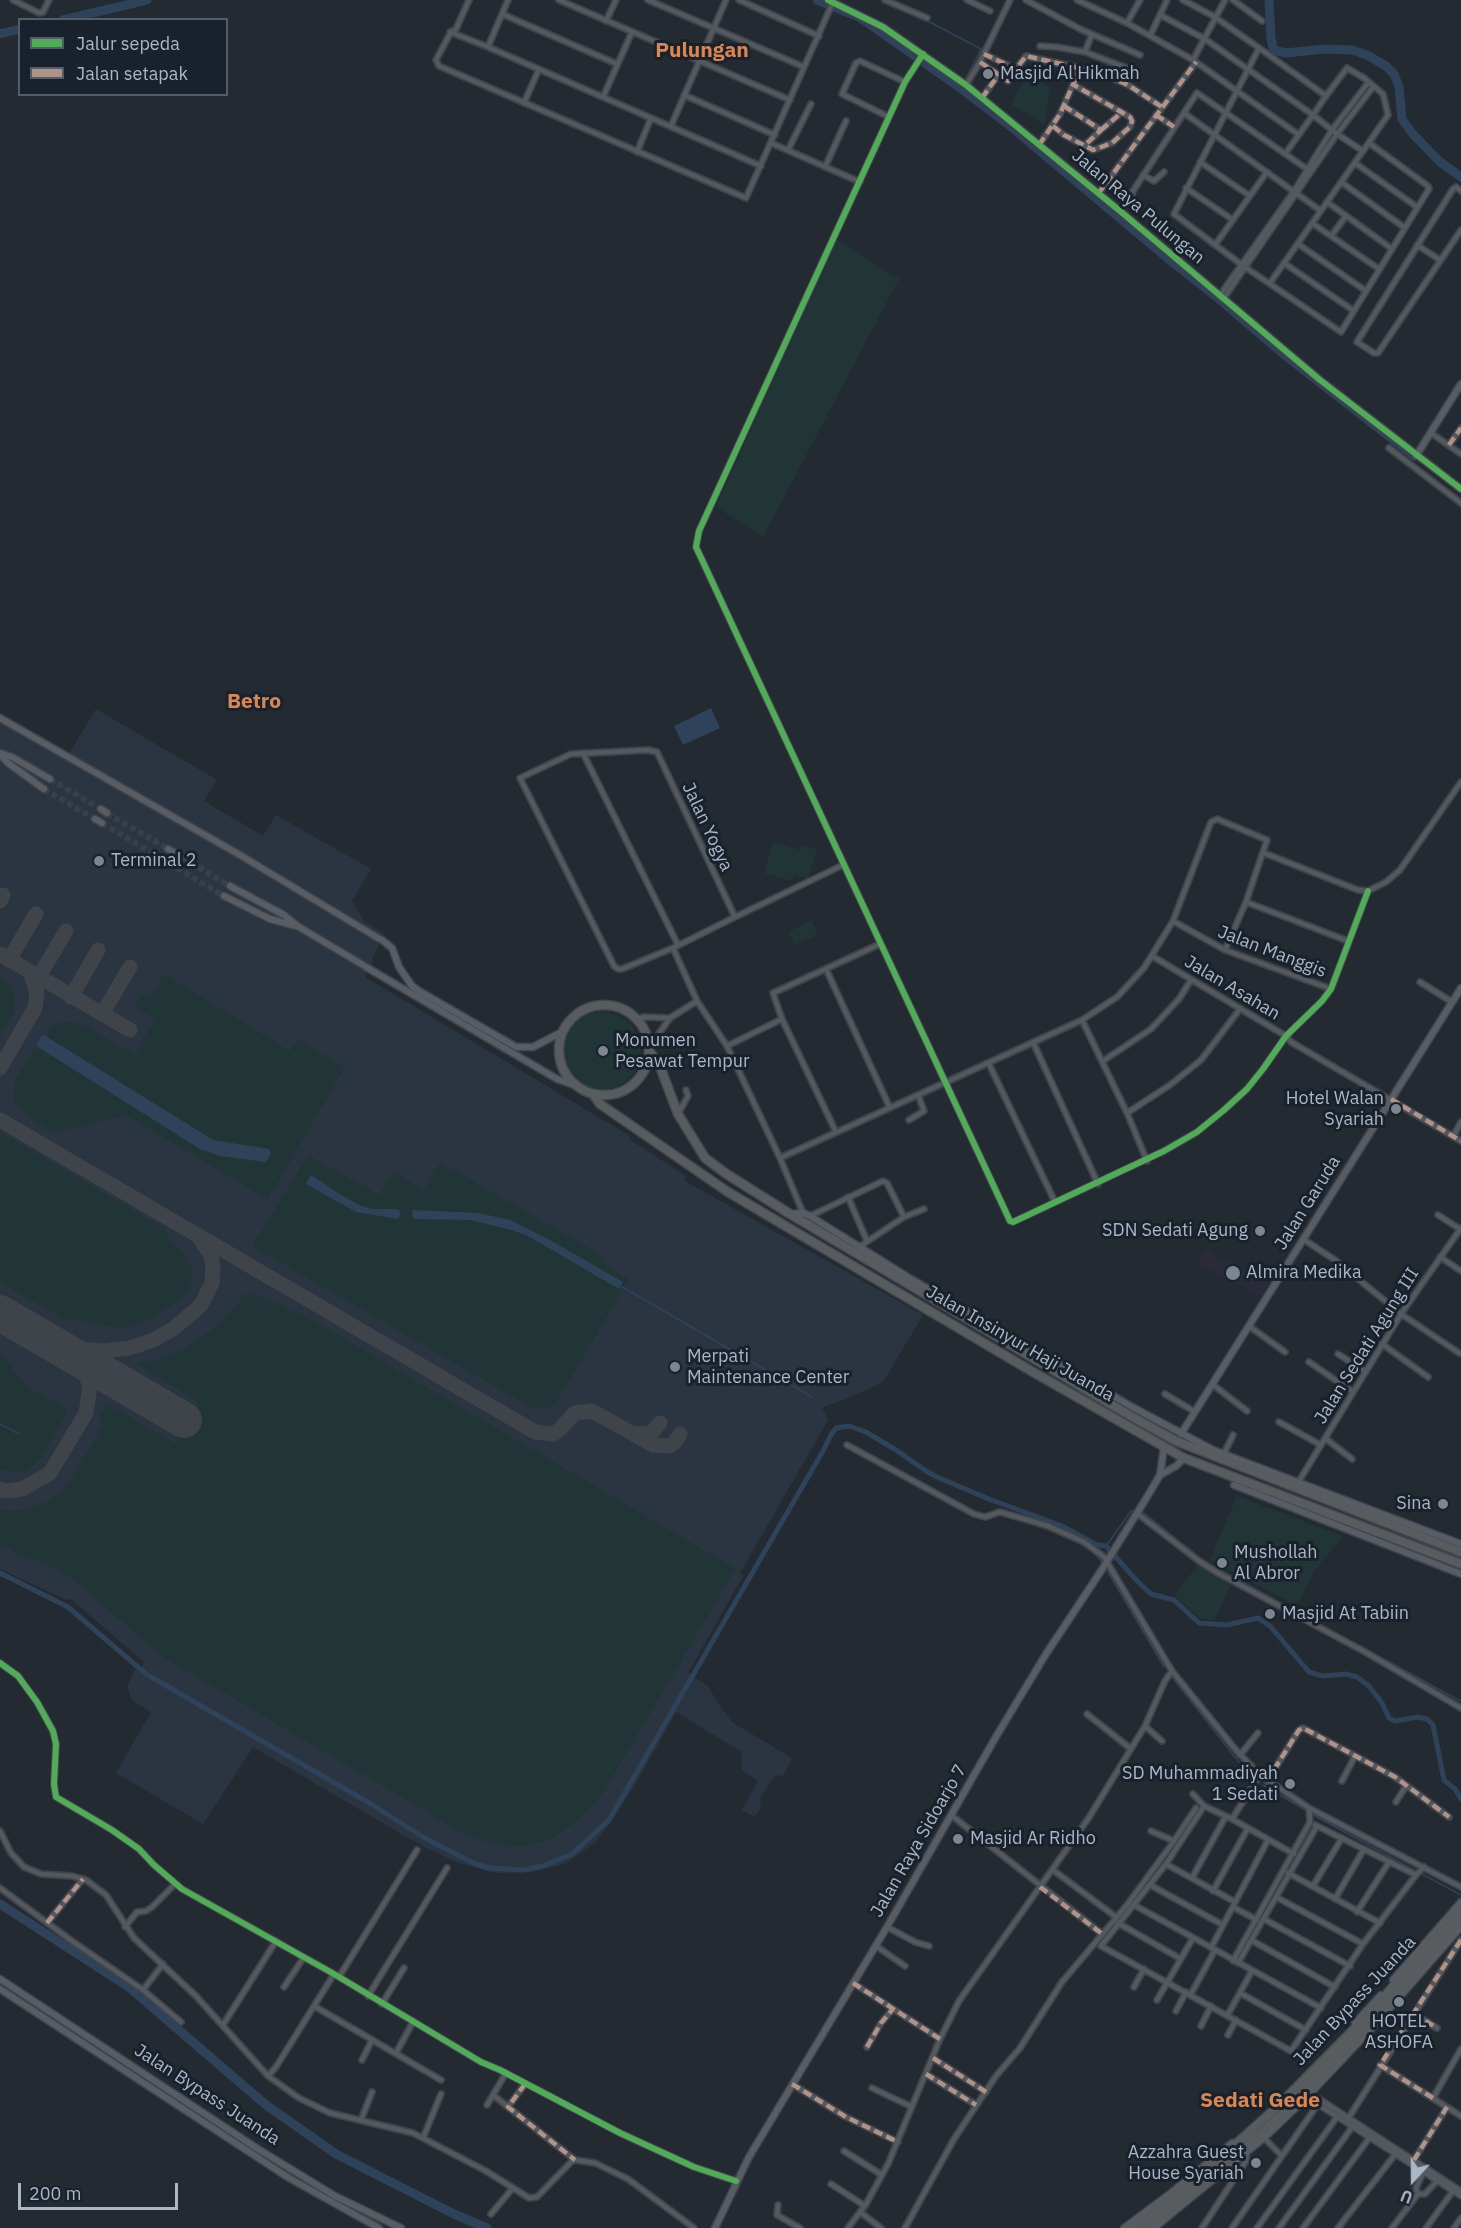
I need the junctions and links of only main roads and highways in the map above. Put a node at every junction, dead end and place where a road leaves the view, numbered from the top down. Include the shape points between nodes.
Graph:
1 (650, 1049) junction
2 (593, 1094) junction
3 (816, 1230) junction
4 (810, 1240) junction
5 (1040, 1361) junction
6 (1033, 1372) junction
7 (1325, 1499) junction
8 (1321, 1510) junction
9 (1461, 1552) edge
10 (1461, 1564) edge
11 (1461, 1909) edge
12 (1461, 1919) edge
13 (1421, 1964) junction
14 (1304, 2093) junction
15 (1133, 2228) edge
16 (1145, 2228) edge

1 - 2 highway via 645,1071 632,1087 613,1095
1 - 2 highway via 648,1036 637,1018 619,1008 601,1005 575,1016 560,1040 560,1061 577,1086
1 - 3 highway, Jalan Insinyur Haji Juanda via 678,1114 705,1158
2 - 4 highway, Jalan Insinyur Haji Juanda via 598,1102 697,1172
3 - 4 highway
3 - 5 highway, Jalan Insinyur Haji Juanda
4 - 6 highway, Jalan Insinyur Haji Juanda
5 - 6 highway
5 - 7 highway, Jalan Insinyur Haji Juanda via 1176,1441
6 - 8 highway, Jalan Insinyur Haji Juanda via 1184,1458
7 - 8 highway
7 - 9 highway, Jalan Insinyur Haji Juanda via 1400,1525
8 - 10 highway, Jalan Insinyur Haji Juanda
11 - 13 highway, Jalan Bypass Juanda
12 - 13 highway, Jalan Bypass Juanda
13 - 14 highway, Jalan Bypass Juanda via 1407,1985
13 - 14 highway, Jalan Bypass Juanda via 1403,1972 1306,2076
14 - 15 highway, Jalan Bypass Juanda
14 - 16 highway, Jalan Bypass Juanda via 1208,2180

